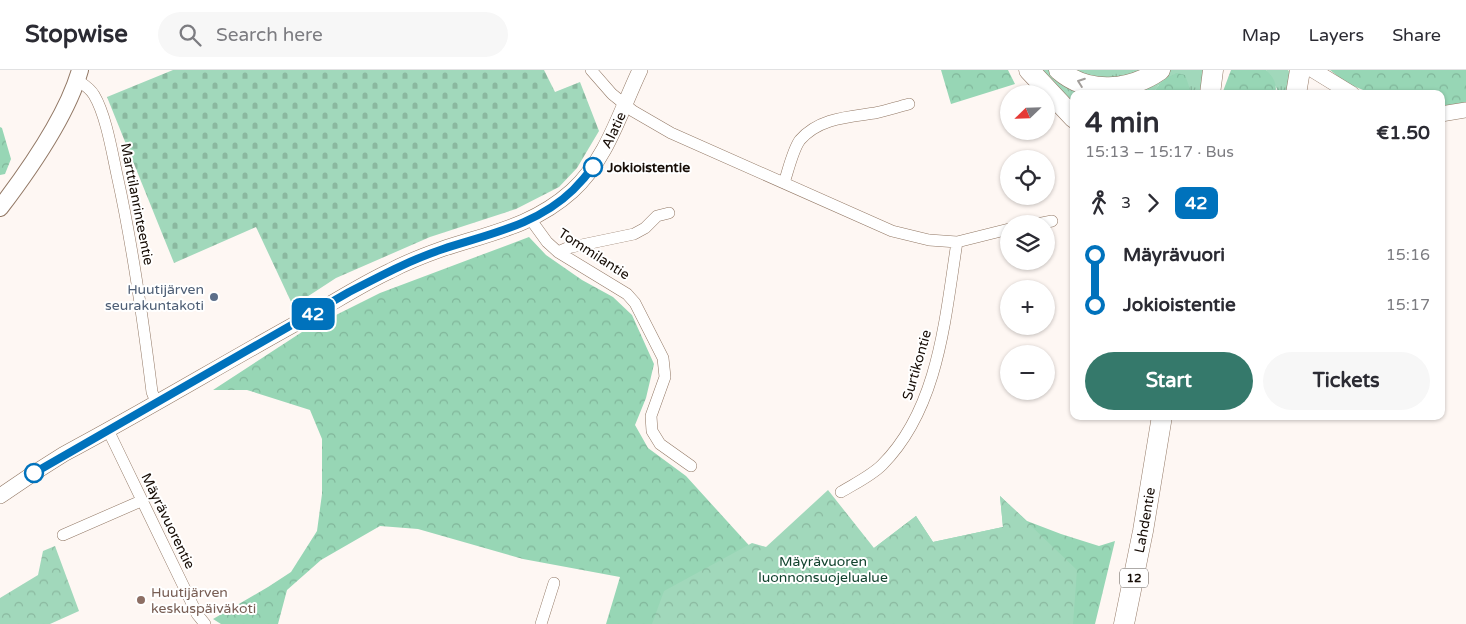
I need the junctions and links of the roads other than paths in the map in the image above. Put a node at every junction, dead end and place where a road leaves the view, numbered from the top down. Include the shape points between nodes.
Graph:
1 (592, 70) edge
2 (640, 70) edge
3 (1029, 70) edge
4 (1059, 70) edge
5 (1160, 70) edge
6 (1213, 70) edge
7 (1300, 70) edge
8 (1312, 70) edge
9 (78, 75) edge
10 (1210, 90) edge
11 (1297, 90) edge
12 (1345, 90) edge
13 (624, 104) junction
14 (908, 104) dead end
15 (1466, 110) edge
16 (1445, 113) edge
17 (1070, 114) edge
18 (784, 183) junction
19 (0, 208) edge
20 (669, 213) dead end
21 (531, 220) junction
22 (1000, 231) edge
23 (957, 242) junction
24 (558, 252) junction
25 (156, 402) junction
26 (1161, 420) edge
27 (1172, 420) edge
28 (108, 430) junction
29 (691, 466) dead end
30 (841, 492) dead end
31 (0, 496) edge
32 (141, 501) junction
33 (1143, 531) junction
34 (63, 534) dead end
35 (554, 583) dead end
36 (205, 624) edge
37 (541, 624) edge
38 (1124, 624) edge

1 - 13 street
2 - 13 street, Alatie
3 - 17 highway
5 -> 4 highway via 1141,81 1107,88 1074,80
6 - 10 highway
7 - 11 highway
8 - 12 street
9 - 19 main road via 58,120
9 - 25 street, Marttilanrinteentie via 94,94 112,151 130,232
13 - 18 street via 671,134
13 - 21 street, Alatie via 594,166 573,190
14 - 18 street via 846,116 813,129 799,141
15 - 16 street
18 - 23 street via 892,231 929,240
20 - 24 street via 657,216 634,234
21 - 24 street, Tommilantie
21 - 25 street, Alatie via 442,249 389,271
22 - 23 street
23 - 30 street, Surtikontie via 943,333 923,404 910,429 881,466
24 - 29 street, Tommilantie via 627,294 635,304 663,358 666,377 651,416 652,430 660,444
25 - 28 street, Alatie
26 - 33 highway, Lahdentie / 12
27 - 33 highway
28 - 31 street, Alatie
28 - 32 street, Mäyrävuorentie
32 - 34 street
32 - 36 street, Mäyrävuorentie
33 - 38 highway, Lahdentie / 12
35 - 37 street

